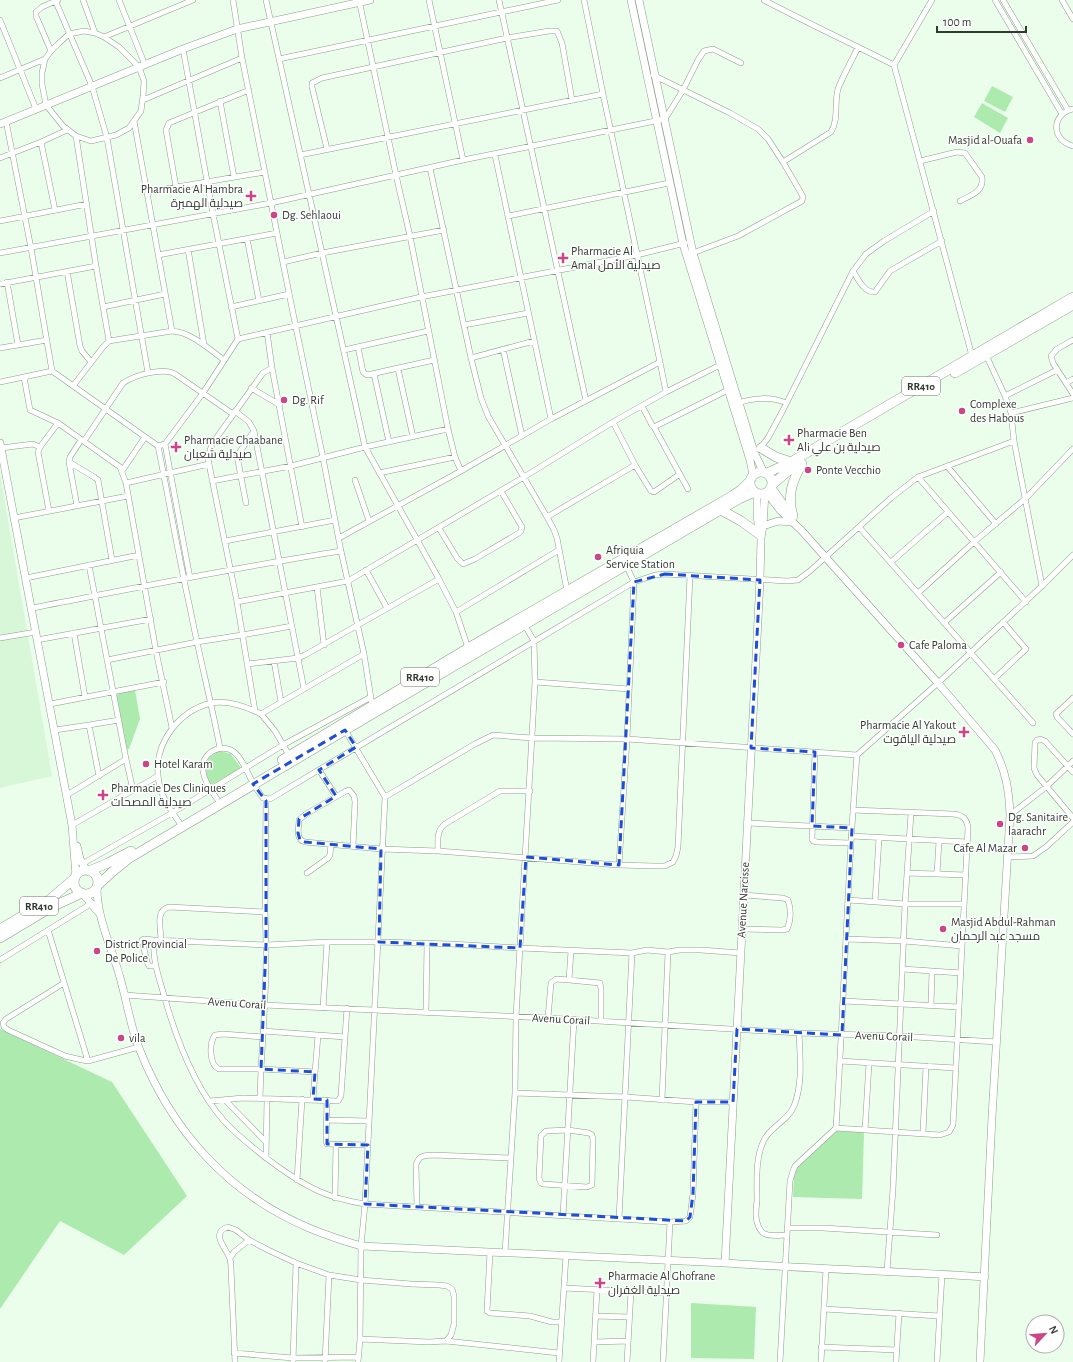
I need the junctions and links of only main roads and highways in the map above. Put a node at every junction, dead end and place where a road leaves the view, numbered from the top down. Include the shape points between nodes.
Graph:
1 (1073, 297) edge
2 (1073, 305) edge
3 (757, 450) road end
4 (791, 462) junction
5 (803, 462) junction
6 (765, 472) junction
7 (751, 478) junction
8 (765, 491) junction
9 (721, 510) junction
10 (794, 519) road end
11 (761, 533) road end
12 (252, 781) junction
13 (86, 868) junction
14 (75, 877) junction
15 (97, 887) junction
16 (83, 894) junction
17 (2, 932) edge

1 - 4 highway, RR410
2 - 5 highway, RR410
3 - 4 highway
4 - 6 highway, RR410
5 - 8 highway, RR410
5 - 10 highway via 790,491
6 - 7 highway, RR410 via 758,472
6 - 8 highway via 770,475
7 - 8 highway via 751,488
7 - 12 highway, RR410 via 736,493 371,701
8 - 9 highway, RR410 via 739,499
9 - 11 highway
9 - 12 highway, RR410 via 346,730
12 - 13 highway, RR410 via 116,859
12 - 15 highway, RR410 via 128,859
13 - 14 highway, RR410
13 - 15 highway via 98,878
14 - 16 highway via 76,888
14 - 17 highway, RR410 via 49,900
15 - 16 highway, RR410 via 91,893
16 - 17 highway, RR410

